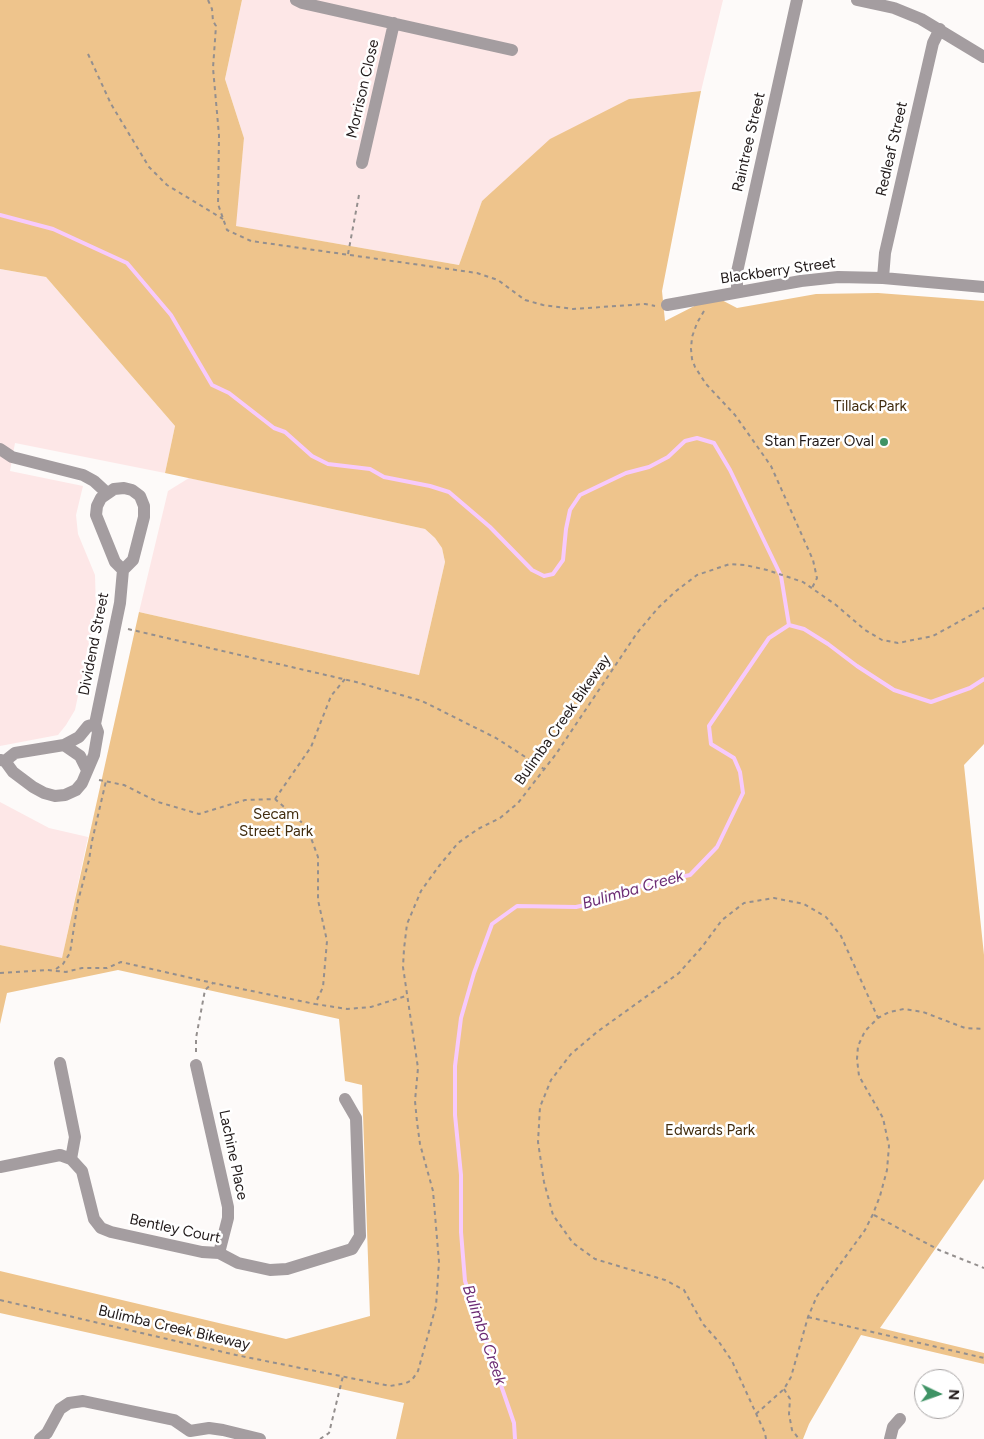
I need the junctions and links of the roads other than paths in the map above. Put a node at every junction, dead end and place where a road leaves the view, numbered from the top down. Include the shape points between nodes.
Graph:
1 (296, 0) edge
2 (797, 0) edge
3 (857, 0) edge
4 (394, 23) junction
5 (940, 29) junction
6 (512, 50) dead end
7 (984, 57) edge
8 (362, 163) dead end
9 (884, 278) junction
10 (984, 287) edge
11 (737, 292) junction
12 (667, 305) road end
13 (0, 449) edge
14 (107, 492) junction
15 (123, 570) junction
16 (95, 724) junction
17 (64, 745) junction
18 (3, 760) edge
19 (87, 770) junction
20 (60, 1063) dead end
21 (196, 1065) road end
22 (345, 1099) dead end
23 (71, 1159) junction
24 (0, 1167) edge
25 (220, 1253) junction
26 (900, 1419) dead end
27 (189, 1435) edge
28 (40, 1439) edge
29 (260, 1439) edge
30 (890, 1439) edge

1 - 4 street
2 - 11 street, Raintree Street via 737,272
3 - 5 street via 894,8
4 - 6 street
4 - 8 street, Morrison Close
5 - 7 street
5 - 9 street, Redleaf Street via 933,43 885,253
9 - 10 street, Blackberry Street
9 - 11 street, Blackberry Street via 838,277
11 - 12 street, Blackberry Street
13 - 14 street via 12,458 83,475
14 - 15 street via 97,506 96,515 114,562
14 - 15 street, Dividend Street via 124,488 132,490 140,496 144,506 133,560
15 - 16 street, Dividend Street via 120,603
16 - 17 street, Dividend Street
16 - 19 street, Dividend Street via 98,732 94,755
17 - 18 street, Dividend Street via 15,753
17 - 19 street via 80,756
18 - 19 street, Dividend Street via 12,772 33,787 56,796 76,790
20 - 23 street via 75,1137
21 - 25 street, Lachine Place via 228,1207
22 - 25 street, Bentley Court via 356,1118 360,1236 352,1249 287,1269 270,1270 238,1263
23 - 24 street via 60,1155
23 - 25 street, Bentley Court via 82,1171 94,1220 101,1228 202,1252
26 - 30 street via 893,1427
27 - 28 street via 174,1420 83,1400 60,1409
27 - 29 street via 209,1428

